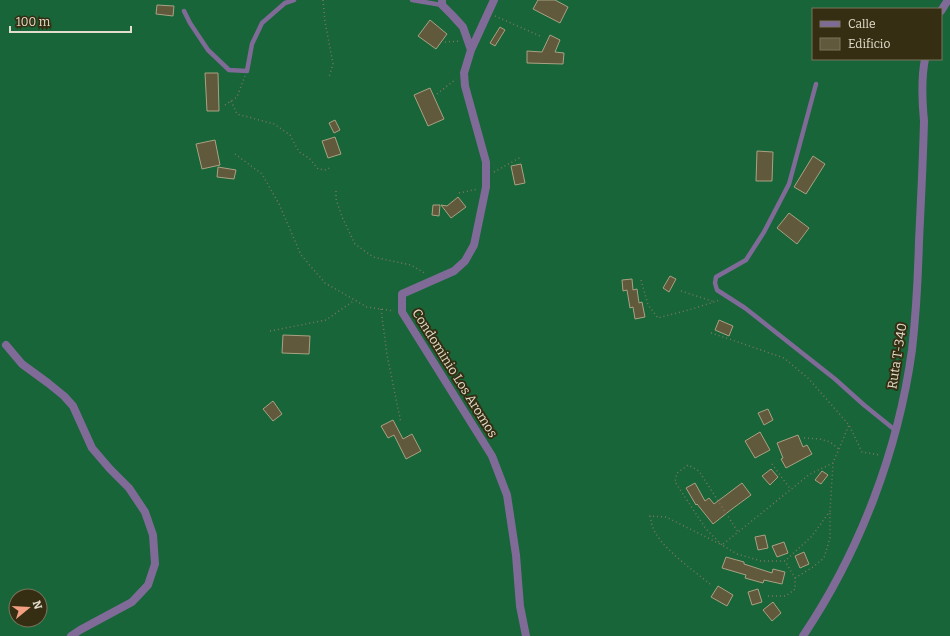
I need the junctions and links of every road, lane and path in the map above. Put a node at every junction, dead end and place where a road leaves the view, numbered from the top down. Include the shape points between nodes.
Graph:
1 (294, 0) edge
2 (323, 0) edge
3 (412, 0) edge
4 (494, 0) edge
5 (948, 0) edge
6 (442, 3) edge
7 (942, 9) edge
8 (184, 11) dead end
9 (488, 13) junction
10 (540, 36) dead end
11 (467, 40) junction
12 (445, 42) dead end
13 (471, 50) junction
14 (925, 60) edge
15 (247, 71) junction
16 (464, 73) junction
17 (329, 77) dead end
18 (816, 84) dead end
19 (437, 94) dead end
20 (232, 101) junction
21 (225, 105) dead end
22 (235, 154) dead end
23 (521, 157) dead end
24 (331, 167) dead end
25 (486, 177) junction
26 (486, 187) junction
27 (336, 191) dead end
28 (459, 193) dead end
29 (435, 279) junction
30 (641, 280) dead end
31 (681, 291) dead end
32 (728, 297) junction
33 (355, 300) junction
34 (715, 302) junction
35 (381, 309) junction
36 (402, 312) junction
37 (270, 331) dead end
38 (711, 333) dead end
39 (6, 345) dead end
40 (401, 423) dead end
41 (849, 425) junction
42 (895, 430) junction
43 (804, 438) dead end
44 (839, 449) junction
45 (888, 456) junction
46 (833, 463) junction
47 (772, 464) dead end
48 (791, 490) junction
49 (830, 511) junction
50 (738, 532) junction
51 (722, 545) junction
52 (785, 561) junction
53 (795, 578) junction
54 (710, 584) dead end
55 (768, 596) dead end
56 (71, 636) edge
57 (526, 636) edge
58 (803, 636) edge

1 - 15 lane via 285,3 262,23 252,44
2 - 17 path via 333,64
3 - 6 lane
4 - 9 street, Condominio Los Aromos
5 - 7 street
6 - 11 street via 463,27
8 - 15 lane via 208,50 229,70
9 - 10 path
9 - 13 street, Condominio Los Aromos
11 - 12 path
11 - 13 street
13 - 16 street, Condominio Los Aromos
14 - 42 street, Ruta T-340 via 916,304 912,351
15 - 20 path via 237,97
16 - 19 path
16 - 25 street, Condominio Los Aromos via 465,86 486,162
18 - 32 lane via 789,184 746,260 716,277 714,283 717,290
20 - 21 path
20 - 24 path via 237,114 274,124 290,135 299,152 309,158 318,170
22 - 33 path via 262,174 279,204 301,255 325,283
23 - 25 path
25 - 26 street, Condominio Los Aromos
26 - 28 path
26 - 29 street, Condominio Los Aromos via 474,245 465,261 454,271
27 - 29 path via 342,217 355,244 373,257 410,266
29 - 36 street, Condominio Los Aromos via 402,294
30 - 34 path via 648,305 658,318
31 - 34 path
32 - 34 path
32 - 42 lane via 835,379
33 - 35 path via 368,307
33 - 37 path via 326,320
35 - 36 path
35 - 40 path via 387,355
36 - 57 street, Condominio Los Aromos via 492,456 507,495
38 - 41 path via 784,358 809,379
39 - 56 street via 22,364 73,406 92,448 130,488 145,512 153,535 155,564 148,585 132,602
41 - 44 path
41 - 45 path via 862,452
42 - 45 street, Ruta T-340
43 - 44 path via 830,442
44 - 46 path
45 - 58 street, Ruta T-340 via 870,507 848,557
46 - 48 path via 810,474
46 - 49 path
47 - 48 path
48 - 50 path
49 - 52 path via 812,536
49 - 53 path via 830,538 824,558
50 - 51 path
50 - 51 path via 699,471 688,465 677,473 675,482 706,530
51 - 52 path via 737,554 761,561
51 - 54 path via 666,516 650,516 652,526 671,551
52 - 53 path
53 - 55 path via 795,589 786,596

